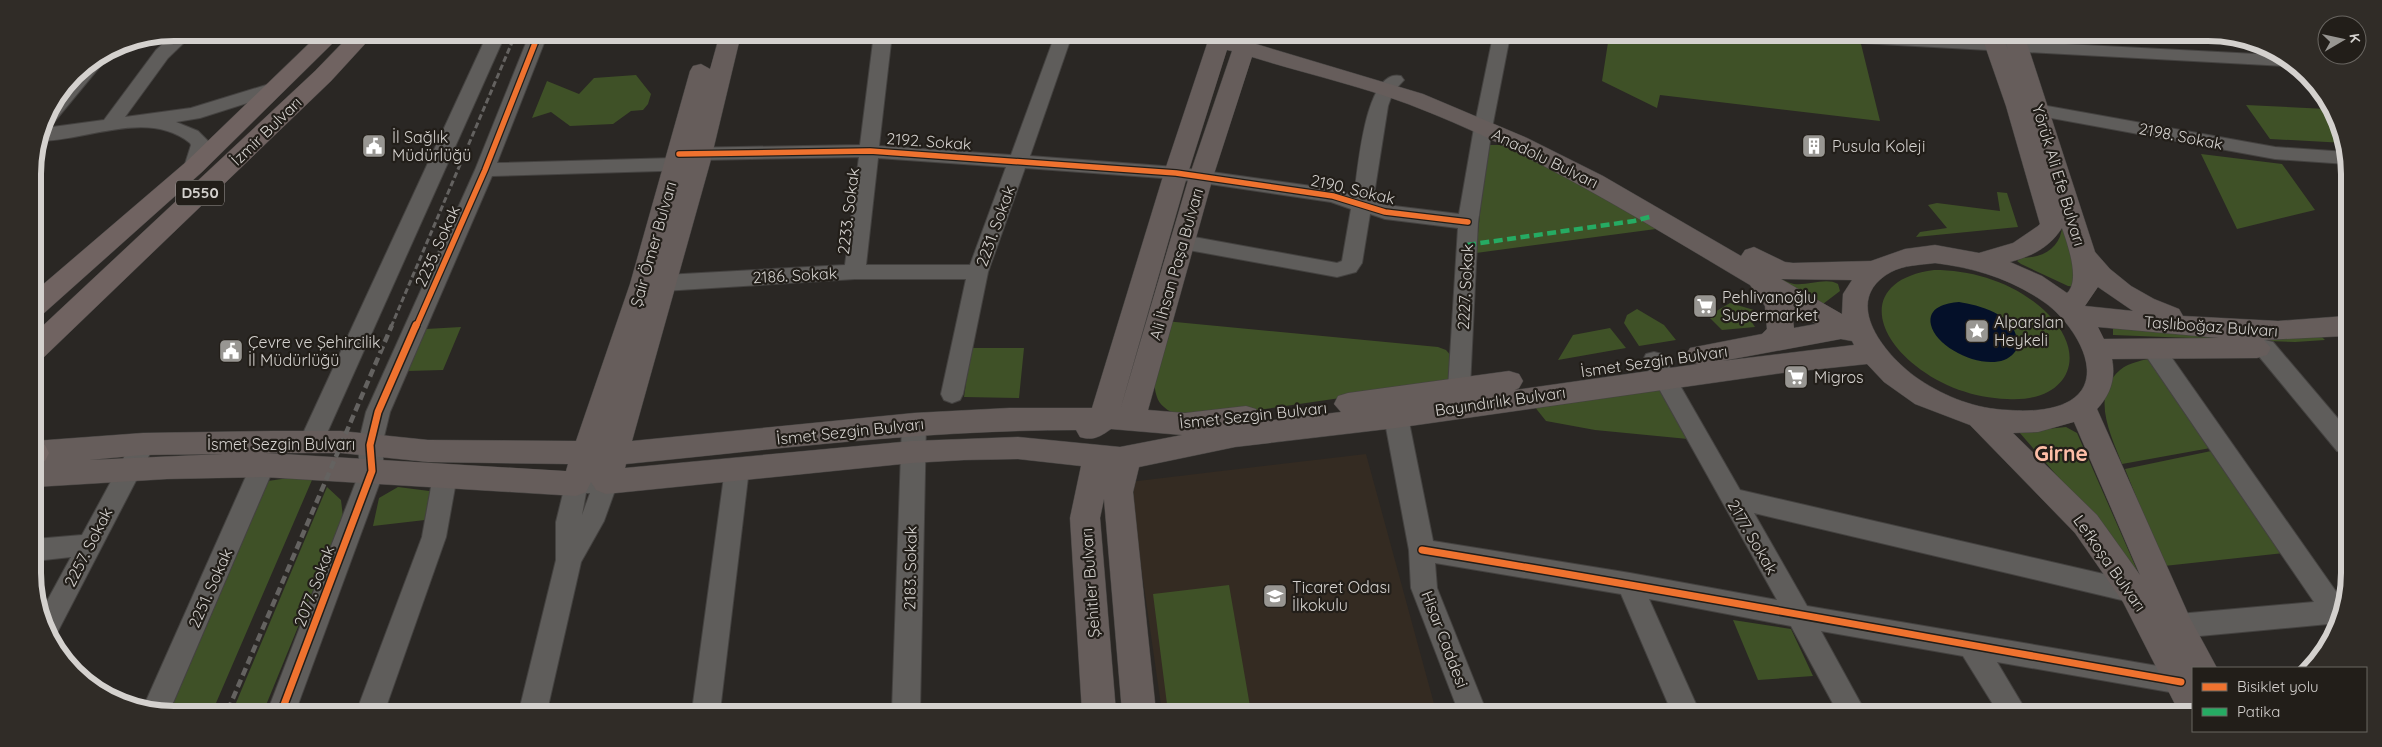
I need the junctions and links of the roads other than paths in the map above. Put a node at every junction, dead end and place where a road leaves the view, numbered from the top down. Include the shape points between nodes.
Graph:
1 (1213, 41) edge
2 (1247, 41) edge
3 (1256, 41) edge
4 (1501, 41) edge
5 (2006, 41) edge
6 (2007, 41) edge
7 (175, 42) edge
8 (323, 42) edge
9 (355, 42) edge
10 (493, 42) edge
11 (536, 42) edge
12 (710, 42) edge
13 (727, 42) edge
14 (883, 42) edge
15 (1061, 42) edge
16 (2276, 60) edge
17 (1390, 85) junction
18 (276, 88) junction
19 (2028, 108) junction
20 (1486, 119) junction
21 (142, 122) junction
22 (110, 125) junction
23 (48, 134) edge
24 (870, 151) junction
25 (2339, 157) edge
26 (688, 159) junction
27 (1019, 162) junction
28 (194, 167) junction
29 (485, 170) junction
30 (1176, 173) junction
31 (1201, 177) junction
32 (1361, 204) junction
33 (1468, 222) junction
34 (1183, 242) junction
35 (2083, 255) junction
36 (1982, 261) junction
37 (1873, 270) junction
38 (855, 272) junction
39 (978, 272) junction
40 (1752, 273) junction
41 (653, 283) junction
42 (42, 300) edge
43 (2071, 311) junction
44 (2203, 326) junction
45 (2341, 327) edge
46 (1860, 337) junction
47 (42, 343) edge
48 (1769, 343) junction
49 (2341, 344) edge
50 (2152, 347) junction
51 (2096, 348) junction
52 (2266, 348) junction
53 (1659, 369) junction
54 (1459, 388) junction
55 (952, 394) dead end
56 (2081, 406) junction
57 (1396, 417) junction
58 (1979, 417) junction
59 (1103, 419) junction
60 (1131, 420) junction
61 (913, 438) junction
62 (2341, 438) edge
63 (311, 442) junction
64 (143, 444) junction
65 (41, 452) edge
66 (600, 453) junction
67 (1113, 456) junction
68 (371, 458) junction
69 (263, 466) junction
70 (736, 469) junction
71 (129, 470) junction
72 (41, 475) edge
73 (445, 476) junction
74 (606, 482) junction
75 (576, 484) junction
76 (1731, 498) junction
77 (90, 545) junction
78 (41, 549) edge
79 (1422, 550) junction
80 (569, 560) junction
81 (1630, 584) junction
82 (2134, 592) junction
83 (2336, 607) edge
84 (2335, 611) edge
85 (1799, 616) junction
86 (50, 621) edge
87 (2178, 626) junction
88 (1971, 645) junction
89 (2192, 685) edge
90 (158, 705) edge
91 (1470, 705) edge
92 (1683, 705) edge
93 (1848, 705) edge
94 (2008, 705) edge
95 (283, 706) edge
96 (373, 706) edge
97 (534, 706) edge
98 (707, 706) edge
99 (906, 706) edge
100 (1099, 706) edge
101 (1138, 706) edge

1 - 30 main road, Ali İhsan Paşa Bulvarı
2 - 31 main road, Ali İhsan Paşa Bulvarı
3 - 17 main road, Anadolu Bulvarı
4 - 20 street, 2227. Sokak
5 - 19 main road, Yörük Ali Efe Bulvarı
6 - 16 street
7 - 22 street via 162,54
8 - 18 highway, İzmir Bulvarı / D550
9 - 47 highway, İzmir Bulvarı / D550
10 - 63 street
11 - 29 street, 2235. Sokak
12 - 26 main road, Şair Ömer Bulvarı
13 - 26 main road, Şair Ömer Bulvarı
14 - 24 street, 2233. Sokak
15 - 27 street, 2231. Sokak
17 - 20 main road, Anadolu Bulvarı via 1415,99
17 - 32 street via 1379,106
18 - 21 street via 193,114
18 - 28 highway, İzmir Bulvarı / D550
19 - 25 street, 2198. Sokak via 2275,153
19 - 35 main road, Yörük Ali Efe Bulvarı
19 - 36 main road, Yörük Ali Efe Bulvarı via 2052,224 2036,242
20 - 33 street, 2227. Sokak
20 - 37 main road, Anadolu Bulvarı via 1604,166 1779,270 1819,273
20 - 40 main road, Anadolu Bulvarı via 1519,143 1595,182
21 - 22 street
21 - 28 street via 175,127 194,135 201,144
22 - 23 street
24 - 26 street, 2192. Sokak
24 - 27 street, 2192. Sokak
24 - 38 street, 2233. Sokak
26 - 29 street, 2192. Sokak
26 - 41 main road, Şair Ömer Bulvarı
27 - 30 street, 2192. Sokak
27 - 39 street, 2231. Sokak
28 - 42 highway, İzmir Bulvarı / D550
29 - 68 street, 2235. Sokak via 378,412
30 - 31 street, 2190. Sokak
30 - 59 main road, Ali İhsan Paşa Bulvarı
31 - 32 street, 2190. Sokak via 1333,196
31 - 34 main road, Ali İhsan Paşa Bulvarı
32 - 33 street, 2190. Sokak via 1385,212
32 - 34 street via 1352,263 1344,270
33 - 54 street, 2227. Sokak
34 - 60 main road, Ali İhsan Paşa Bulvarı
35 - 43 main road, Yörük Ali Efe Bulvarı via 2086,286
35 - 44 main road via 2125,296 2163,314
36 - 37 main road via 1959,256 1917,255 1885,263
36 - 43 main road via 2022,277
37 - 46 main road via 1856,294
38 - 39 street, 2186. Sokak
38 - 41 street, 2186. Sokak
39 - 55 street, 2231. Sokak
40 - 46 main road, Anadolu Bulvarı
40 - 48 main road via 1768,290 1781,312 1780,333
41 - 66 main road, Şair Ömer Bulvarı
43 - 44 main road, Taşlıboğaz Bulvarı
43 - 51 main road
44 - 45 main road, Taşlıboğaz Bulvarı via 2279,331
46 - 48 main road, İsmet Sezgin Bulvarı
46 - 53 main road, Bayındırlık Bulvarı
46 - 58 main road, Anadolu Bulvarı via 1895,376 1929,398
48 - 53 main road, İsmet Sezgin Bulvarı
49 - 52 main road, Taşlıboğaz Bulvarı
50 - 51 main road, Taşlıboğaz Bulvarı
50 - 52 main road, Taşlıboğaz Bulvarı
50 - 83 street
51 - 56 main road via 2099,382 2093,396
52 - 62 street
53 - 54 main road, İsmet Sezgin Bulvarı
53 - 57 main road, Bayındırlık Bulvarı
53 - 76 street, 2177. Sokak
54 - 60 main road, İsmet Sezgin Bulvarı via 1192,424
56 - 58 main road, Anadolu Bulvarı via 2066,414 2034,422
56 - 87 main road, Lefkoşa Bulvarı
57 - 67 main road, Bayındırlık Bulvarı via 1235,436
57 - 79 street, Hisar Caddesi
58 - 82 main road, Lefkoşa Bulvarı via 2086,524
59 - 60 main road, İsmet Sezgin Bulvarı via 1118,416
59 - 61 main road, İsmet Sezgin Bulvarı via 1009,419
59 - 67 main road, Ali İhsan Paşa Bulvarı via 1095,423 1088,436 1088,444
60 - 67 main road via 1142,432 1142,439 1135,452
61 - 66 main road, İsmet Sezgin Bulvarı
61 - 67 main road, İsmet Sezgin Bulvarı
61 - 70 main road, İsmet Sezgin Bulvarı
61 - 99 street, 2183. Sokak
63 - 64 main road, İsmet Sezgin Bulvarı
63 - 68 main road, İsmet Sezgin Bulvarı
64 - 65 main road, İsmet Sezgin Bulvarı
64 - 71 street, 2257. Sokak
66 - 68 main road, İsmet Sezgin Bulvarı via 428,450
66 - 74 main road
66 - 75 main road
67 - 100 main road, Şehitler Bulvarı via 1085,518
67 - 101 main road
68 - 69 main road, İsmet Sezgin Bulvarı
68 - 73 main road, İsmet Sezgin Bulvarı
68 - 95 street, 2077. Sokak
69 - 71 main road, İsmet Sezgin Bulvarı
69 - 90 street, 2251. Sokak
70 - 74 main road, İsmet Sezgin Bulvarı
70 - 98 street
71 - 72 main road, İsmet Sezgin Bulvarı
71 - 77 street, 2257. Sokak
73 - 75 main road, İsmet Sezgin Bulvarı
73 - 96 street via 434,537
74 - 75 street
74 - 80 street via 592,521
75 - 80 street via 568,522
76 - 82 street
76 - 85 street, 2177. Sokak
77 - 78 street
77 - 86 street, 2257. Sokak
79 - 81 street
79 - 91 street, Hisar Caddesi via 1424,588
80 - 97 street
81 - 85 street
81 - 92 street
82 - 89 main road, Lefkoşa Bulvarı
84 - 87 street
85 - 88 street
85 - 93 street, 2177. Sokak
87 - 89 main road, Lefkoşa Bulvarı
88 - 89 street
88 - 94 street

